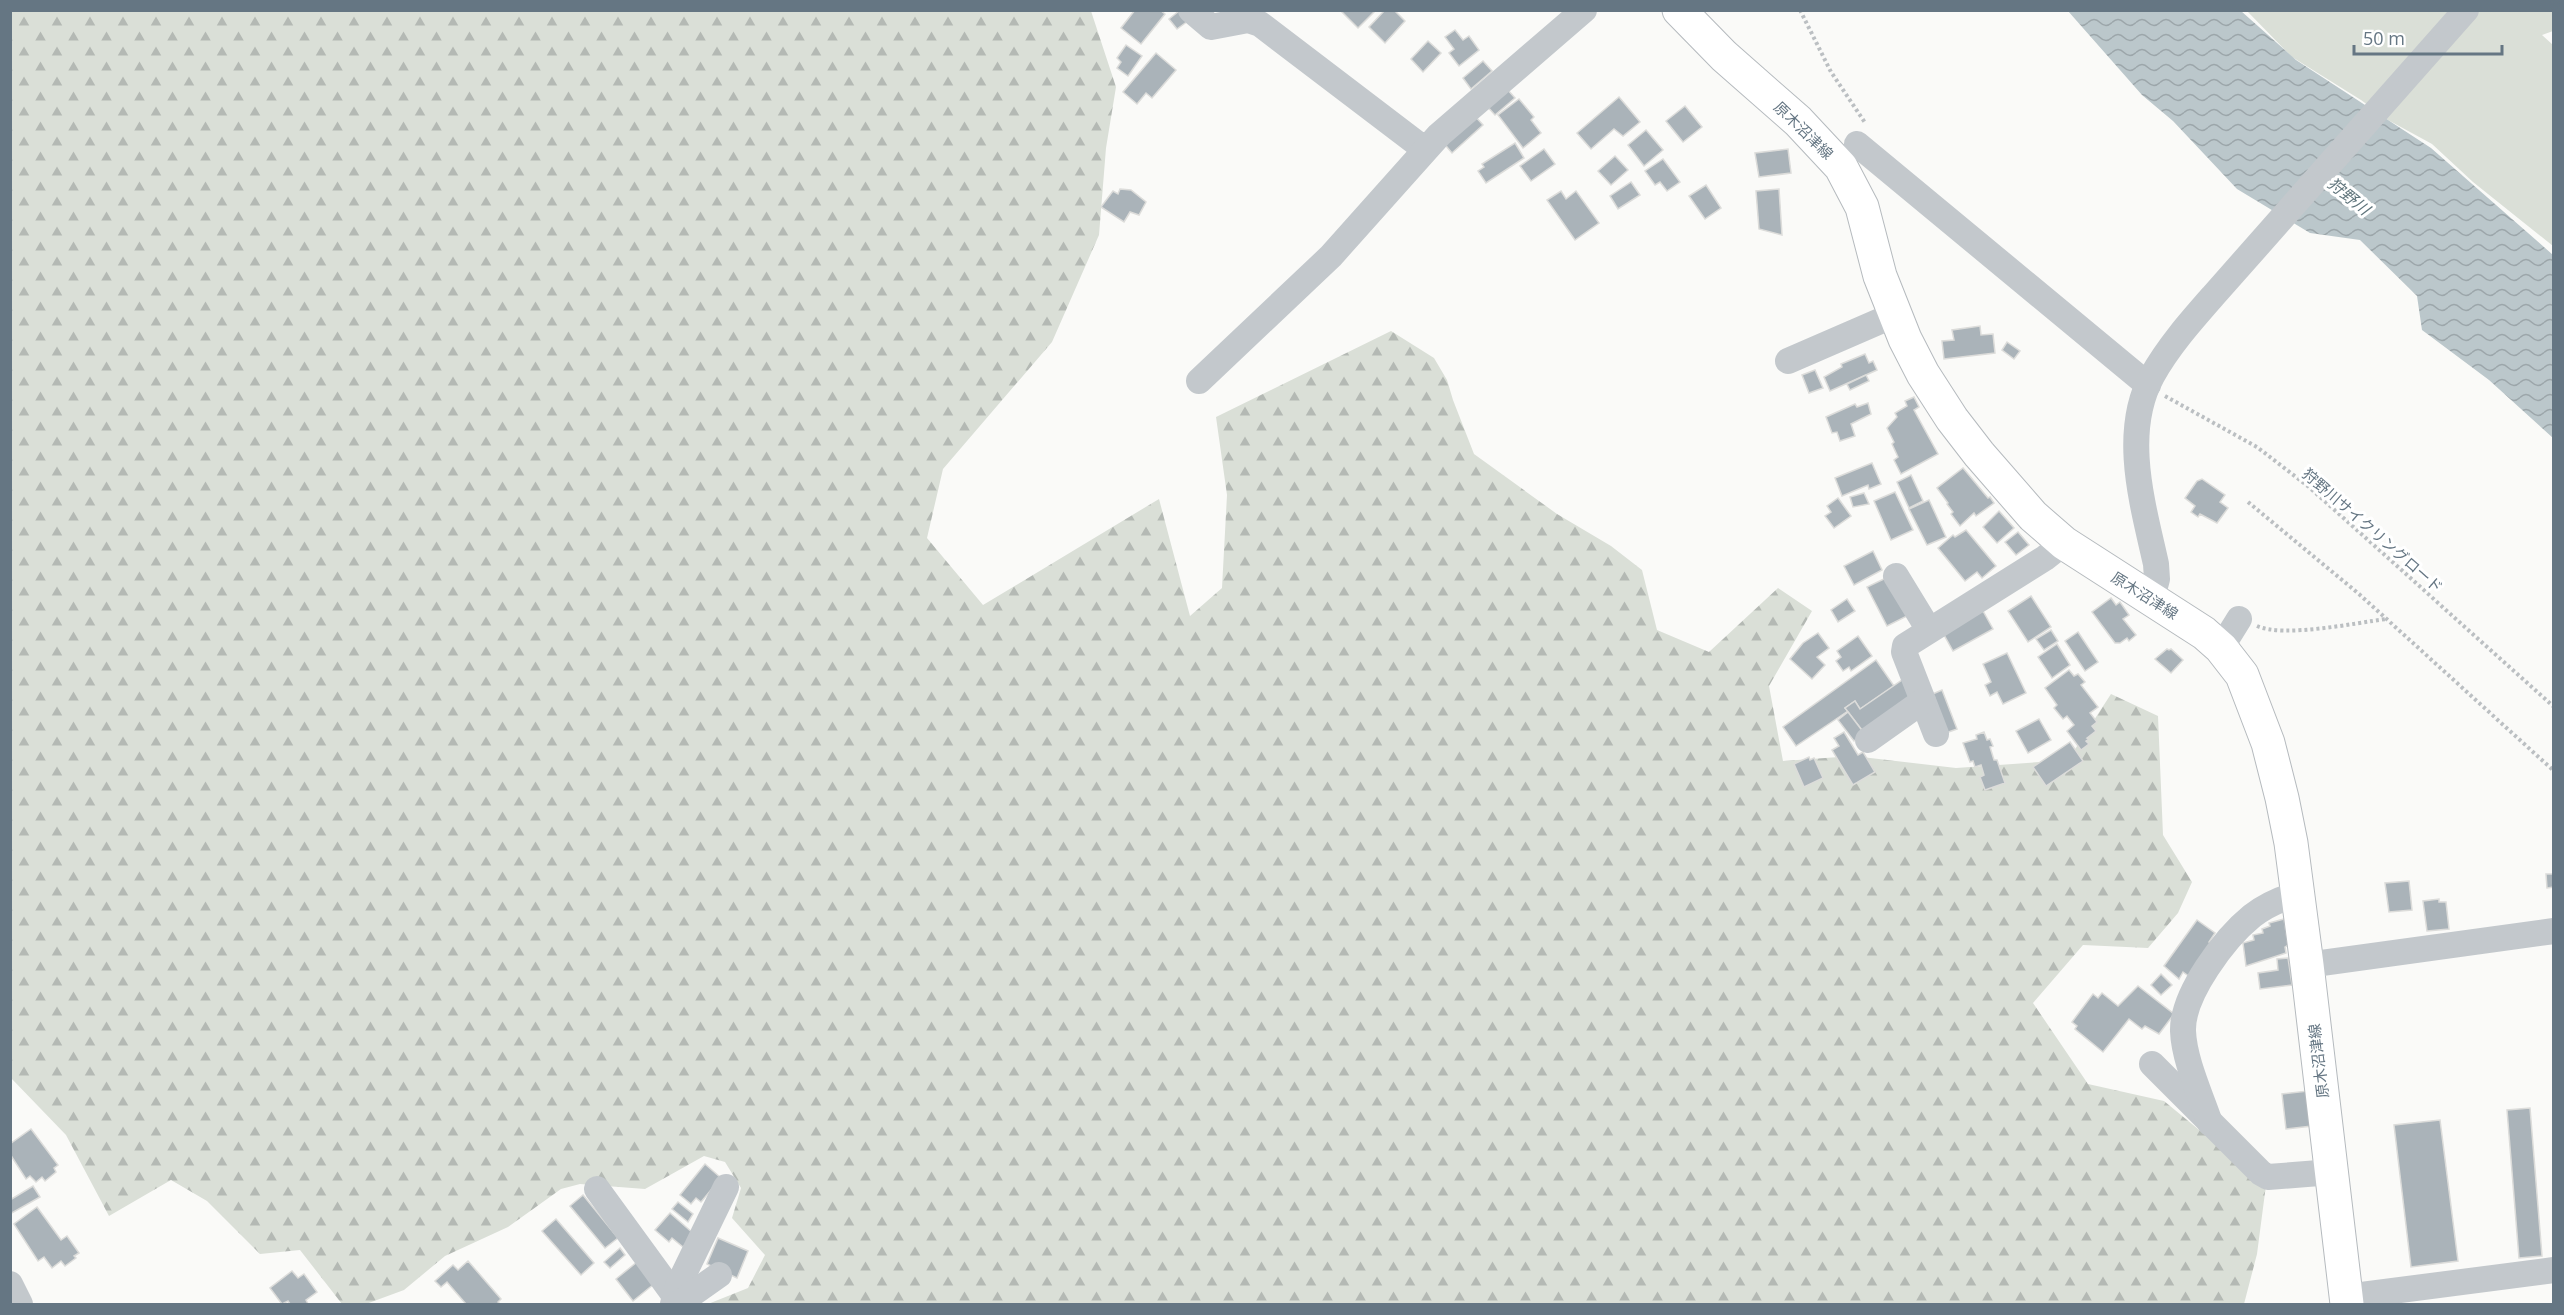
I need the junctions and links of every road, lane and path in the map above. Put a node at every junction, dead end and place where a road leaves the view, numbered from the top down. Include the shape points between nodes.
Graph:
1 (1191, 10) edge
2 (1584, 10) edge
3 (1679, 10) edge
4 (1800, 10) edge
5 (2466, 10) edge
6 (1862, 135) joint
7 (1429, 145) junction
8 (1894, 315) junction
9 (1788, 361) dead end
10 (1199, 381) dead end
11 (2154, 384) junction
12 (2248, 502) dead end
13 (2064, 543) junction
14 (1896, 576) dead end
15 (2152, 598) junction
16 (2240, 619) joint
17 (2387, 619) junction
18 (1929, 630) junction
19 (2222, 648) junction
20 (1923, 701) junction
21 (2553, 707) edge
22 (1936, 734) dead end
23 (1868, 740) dead end
24 (2553, 771) edge
25 (2297, 894) junction
26 (2553, 931) edge
27 (2307, 965) junction
28 (2152, 1064) dead end
29 (2210, 1123) junction
30 (2332, 1172) junction
31 (726, 1187) dead end
32 (597, 1189) dead end
33 (2553, 1270) edge
34 (719, 1275) dead end
35 (10, 1284) edge
36 (2346, 1301) edge
37 (675, 1302) edge
38 (20, 1305) edge

1 - 7 street via 1211,27 1248,20 1260,24 1419,145
2 - 7 street
3 - 8 main road, 原木沼津線 via 1798,121 1841,167 1862,207
4 - 6 path
5 - 11 street via 2213,296 2176,341
6 - 11 street
7 - 10 street via 1331,256
8 - 9 street
8 - 13 main road, 原木沼津線 via 1923,374 1952,419 2033,516
11 - 15 street via 2139,413 2137,477 2156,564
11 - 21 path, 狩野川サイクリングロード via 2257,447 2309,487
12 - 17 path
13 - 15 main road, 原木沼津線
13 - 18 street
14 - 18 street
15 - 19 main road, 原木沼津線
16 - 17 path via 2267,631 2287,631
16 - 19 street
17 - 24 path
18 - 20 street via 1905,646 1904,652
19 - 25 main road, 原木沼津線 via 2242,675 2268,743 2291,843
20 - 22 street
20 - 23 street
25 - 27 main road, 原木沼津線
25 - 29 street via 2272,902 2226,940 2190,1000 2183,1031
26 - 27 street
27 - 30 main road, 原木沼津線
28 - 29 street
29 - 30 street via 2268,1177
30 - 36 main road, 原木沼津線
31 - 37 street via 682,1276
32 - 37 street
33 - 36 street
34 - 37 street
35 - 38 street

